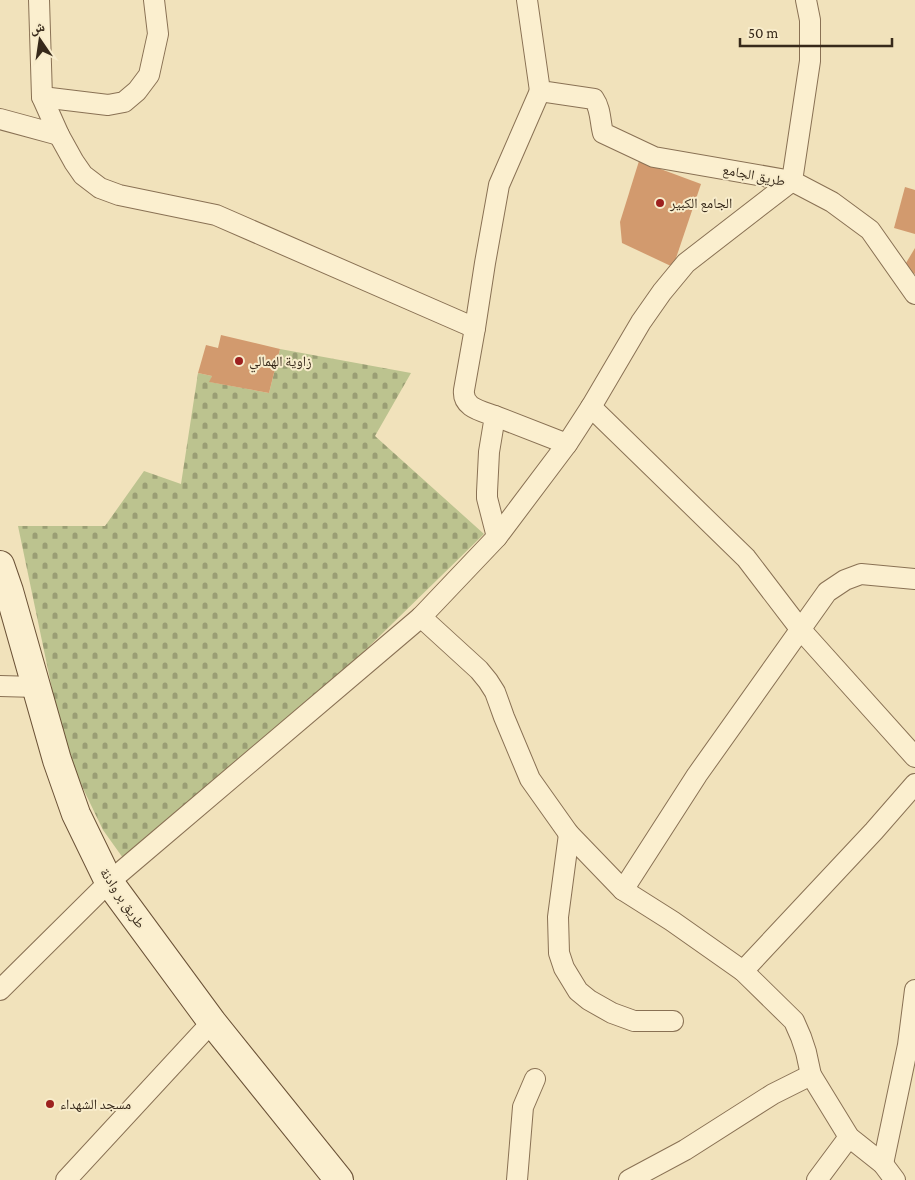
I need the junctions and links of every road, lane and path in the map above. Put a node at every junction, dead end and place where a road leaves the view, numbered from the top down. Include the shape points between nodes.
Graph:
1 (39, 0) edge
2 (154, 0) edge
3 (527, 0) edge
4 (806, 0) edge
5 (540, 92) junction
6 (42, 97) junction
7 (0, 119) edge
8 (58, 135) junction
9 (792, 181) junction
10 (915, 294) edge
11 (475, 328) junction
12 (591, 407) junction
13 (495, 416) junction
14 (567, 444) junction
15 (497, 537) junction
16 (0, 565) edge
17 (915, 579) edge
18 (422, 617) junction
19 (801, 630) junction
20 (0, 686) edge
21 (36, 687) junction
22 (915, 757) edge
23 (915, 784) edge
24 (569, 834) junction
25 (109, 882) junction
26 (623, 890) junction
27 (743, 971) junction
28 (0, 990) edge
29 (915, 990) edge
30 (673, 1021) dead end
31 (212, 1022) junction
32 (810, 1075) junction
33 (535, 1079) dead end
34 (849, 1137) junction
35 (883, 1164) junction
36 (66, 1180) edge
37 (339, 1180) edge
38 (517, 1180) edge
39 (630, 1180) edge
40 (817, 1180) edge
41 (895, 1180) edge

1 - 6 street
2 - 6 street via 158,34 149,75 137,92 124,102 108,105
3 - 5 street
4 - 9 street via 810,20 810,61
5 - 9 street, طريق الجامع via 594,99 603,133 654,157
5 - 11 street via 499,186
6 - 8 street
7 - 8 street
8 - 11 street via 83,175 100,188 119,195 216,215
9 - 10 street via 832,202 870,230
9 - 12 street, طريق الجامع via 686,263 641,322
11 - 13 street via 464,401
12 - 14 street, طريق الجامع
12 - 19 street via 746,558
13 - 14 street
13 - 15 street via 487,498
14 - 15 street, طريق الجامع
15 - 18 street, طريق الجامع
16 - 21 street, طريق بر وادنة
17 - 19 street via 861,574 844,580 827,592
18 - 24 street via 488,681 530,779
18 - 25 street, طريق الجامع
19 - 22 street
19 - 26 street via 698,775
20 - 21 street
21 - 25 street, طريق بر وادنة via 76,814
23 - 27 street
24 - 26 street
24 - 30 street via 558,917 559,953 564,968 578,991 612,1013 634,1021
25 - 28 street, طريق الجامع
25 - 31 street, طريق بر وادنة
26 - 27 street
27 - 32 street via 794,1021 804,1044
29 - 35 street via 908,1045
31 - 36 street
31 - 37 street, طريق بر وادنة
32 - 34 street
32 - 39 street
33 - 38 street via 523,1107
34 - 35 street
34 - 40 street
35 - 41 street

